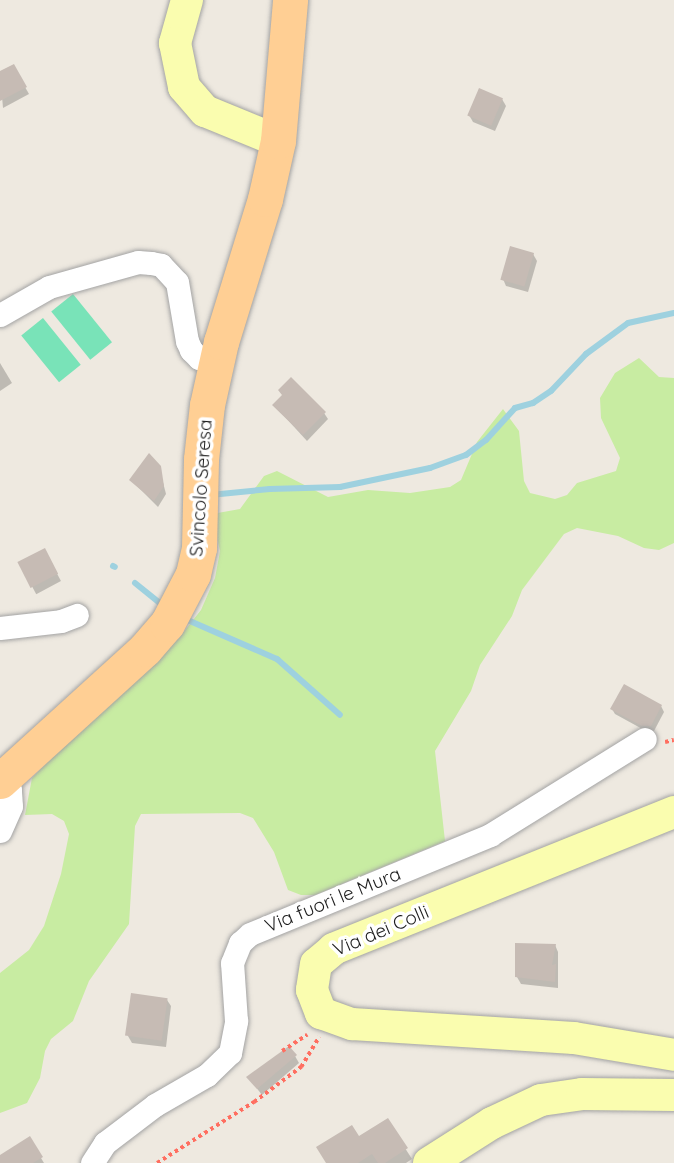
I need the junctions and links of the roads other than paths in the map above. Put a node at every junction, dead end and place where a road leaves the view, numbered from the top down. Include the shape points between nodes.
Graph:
1 (187, 0) edge
2 (290, 0) edge
3 (278, 141) junction
4 (0, 315) edge
5 (215, 363) junction
6 (77, 615) dead end
7 (0, 628) edge
8 (645, 739) dead end
9 (1, 779) edge
10 (674, 812) edge
11 (0, 831) edge
12 (674, 1055) edge
13 (674, 1095) edge
14 (92, 1163) edge
15 (429, 1163) edge

1 - 3 street via 175,43 184,87 205,111
2 - 3 main road, Svincolo Seresa
3 - 5 main road, Svincolo Seresa
4 - 5 street via 49,287 138,262 161,265 177,282 191,349 199,358
5 - 9 main road, Svincolo Seresa via 201,459 199,548 182,598 167,625 145,649
6 - 7 street
8 - 14 street, Via fuori le Mura via 490,835 250,934 240,943 232,963 236,1021 230,1053 207,1075 105,1143
9 - 11 street via 10,790 11,806
10 - 12 street, Via dei Colli via 334,949 316,964 312,990 323,1026 574,1038
13 - 15 street via 582,1094 541,1100 492,1123

